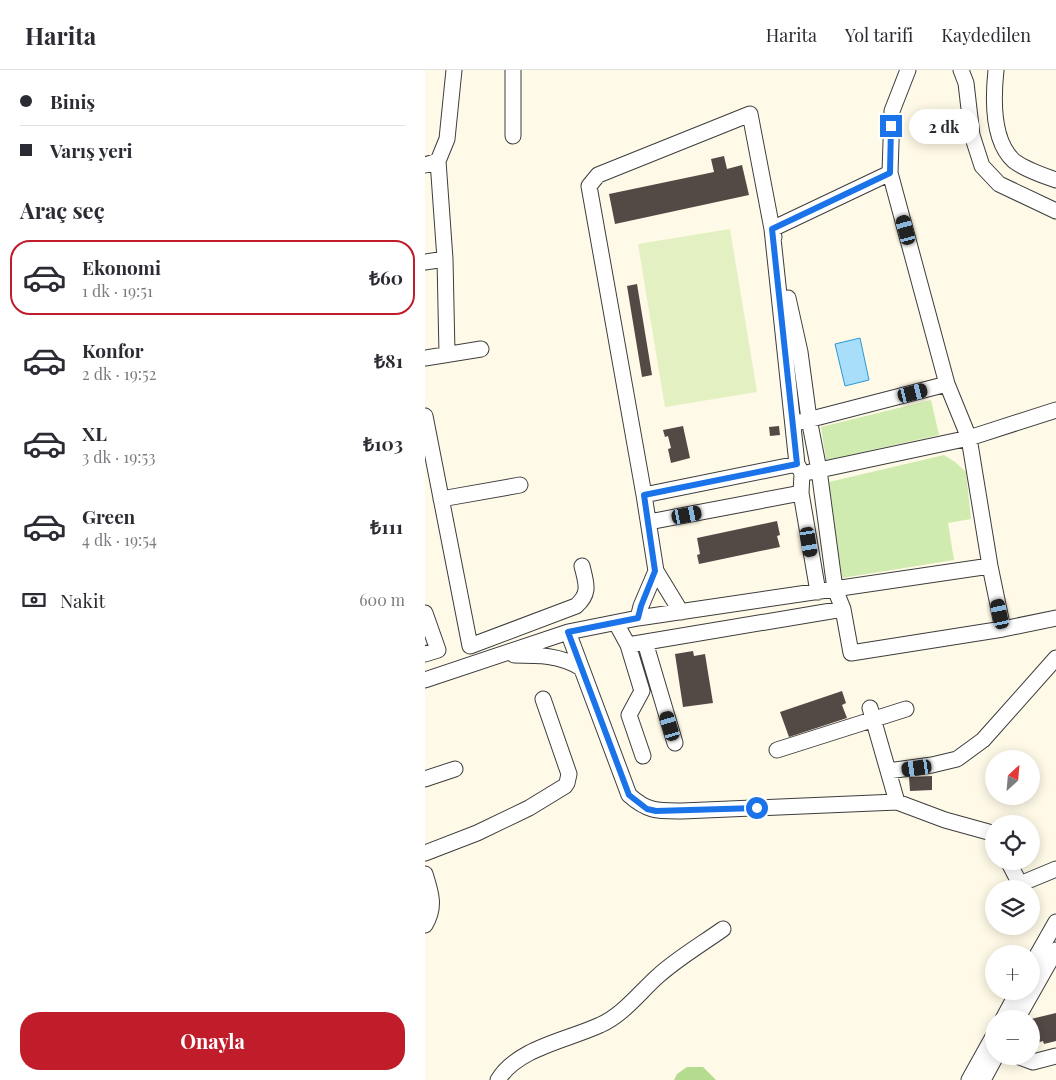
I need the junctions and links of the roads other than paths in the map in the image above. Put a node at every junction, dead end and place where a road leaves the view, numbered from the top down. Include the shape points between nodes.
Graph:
1 (454, 70) edge
2 (513, 70) edge
3 (908, 70) edge
4 (961, 70) edge
5 (996, 70) edge
6 (513, 136) dead end
7 (431, 163) edge
8 (890, 173) junction
9 (1056, 180) edge
10 (1056, 212) edge
11 (772, 229) junction
12 (445, 259) junction
13 (425, 262) edge
14 (481, 349) dead end
15 (447, 354) junction
16 (425, 358) edge
17 (947, 384) junction
18 (1056, 410) edge
19 (425, 416) edge
20 (809, 420) junction
21 (794, 424) junction
22 (969, 438) junction
23 (799, 469) junction
24 (819, 470) junction
25 (520, 485) dead end
26 (801, 493) junction
27 (644, 495) junction
28 (441, 499) junction
29 (649, 522) junction
30 (582, 566) dead end
31 (990, 566) junction
32 (655, 571) junction
33 (835, 589) junction
34 (818, 592) junction
35 (781, 597) junction
36 (843, 609) junction
37 (681, 612) junction
38 (425, 613) edge
39 (638, 618) junction
40 (1056, 618) edge
41 (787, 619) junction
42 (616, 623) junction
43 (1003, 629) junction
44 (568, 632) junction
45 (645, 642) junction
46 (628, 645) junction
47 (425, 654) edge
48 (500, 655) junction
49 (1056, 658) edge
50 (581, 668) junction
51 (425, 680) edge
52 (543, 699) dead end
53 (906, 709) dead end
54 (872, 714) junction
55 (675, 743) dead end
56 (777, 750) dead end
57 (643, 756) dead end
58 (455, 769) dead end
59 (888, 772) junction
60 (425, 779) edge
61 (897, 802) junction
62 (985, 830) edge
63 (425, 853) edge
64 (1056, 869) edge
65 (1012, 870) edge
66 (425, 874) edge
67 (1056, 922) edge
68 (425, 925) edge
69 (723, 929) dead end
70 (1040, 950) edge
71 (1056, 950) edge
72 (1022, 1010) edge
73 (985, 1051) edge
74 (1056, 1056) edge
75 (1040, 1060) edge
76 (991, 1065) edge
77 (498, 1080) edge
78 (969, 1080) edge
79 (983, 1080) edge

1 - 7 street via 447,139
2 - 6 street
3 - 8 street via 892,111
4 - 10 street via 966,83 972,135 982,166 999,184
5 - 9 street via 995,116 1001,144 1023,167
7 - 12 street
8 - 11 street
8 - 17 street
11 - 20 street via 800,352
11 - 21 street
11 - 27 street via 751,114 597,175 589,186
12 - 13 street
12 - 15 street
14 - 15 street
15 - 16 street
17 - 20 street
17 - 22 street
18 - 22 street
19 - 28 street
20 - 21 street
20 - 24 street
21 - 23 street
22 - 24 street
22 - 31 street
23 - 24 street
23 - 26 street
23 - 27 street
24 - 33 street
25 - 28 street
26 - 29 street
26 - 34 street
27 - 29 street
28 - 30 street via 470,646 577,606 587,590
29 - 32 street
31 - 33 street
31 - 43 street
32 - 37 street
32 - 39 street
33 - 34 street
33 - 36 street
34 - 35 street
35 - 37 street
35 - 41 street
36 - 41 street
36 - 43 street via 851,653
37 - 39 street
38 - 47 street via 438,650
39 - 42 street
40 - 43 street
41 - 45 street
42 - 44 street
42 - 46 street
44 - 48 street
44 - 50 street
45 - 46 street
45 - 55 street
46 - 57 street via 642,691 629,715
48 - 50 street via 557,657
48 - 51 street
49 - 59 street via 983,740 957,759
50 - 61 street via 629,795 647,809 682,812
52 - 63 street via 569,774 565,786 537,804 477,833
53 - 54 street
54 - 56 street
54 - 59 street
58 - 60 street
59 - 61 street
61 - 62 street
64 - 65 street via 1020,884
66 - 68 street via 433,905
67 - 70 street
69 - 77 street via 660,974 602,1024 524,1056 505,1069
71 - 72 street
73 - 78 street
74 - 75 street
76 - 79 street

